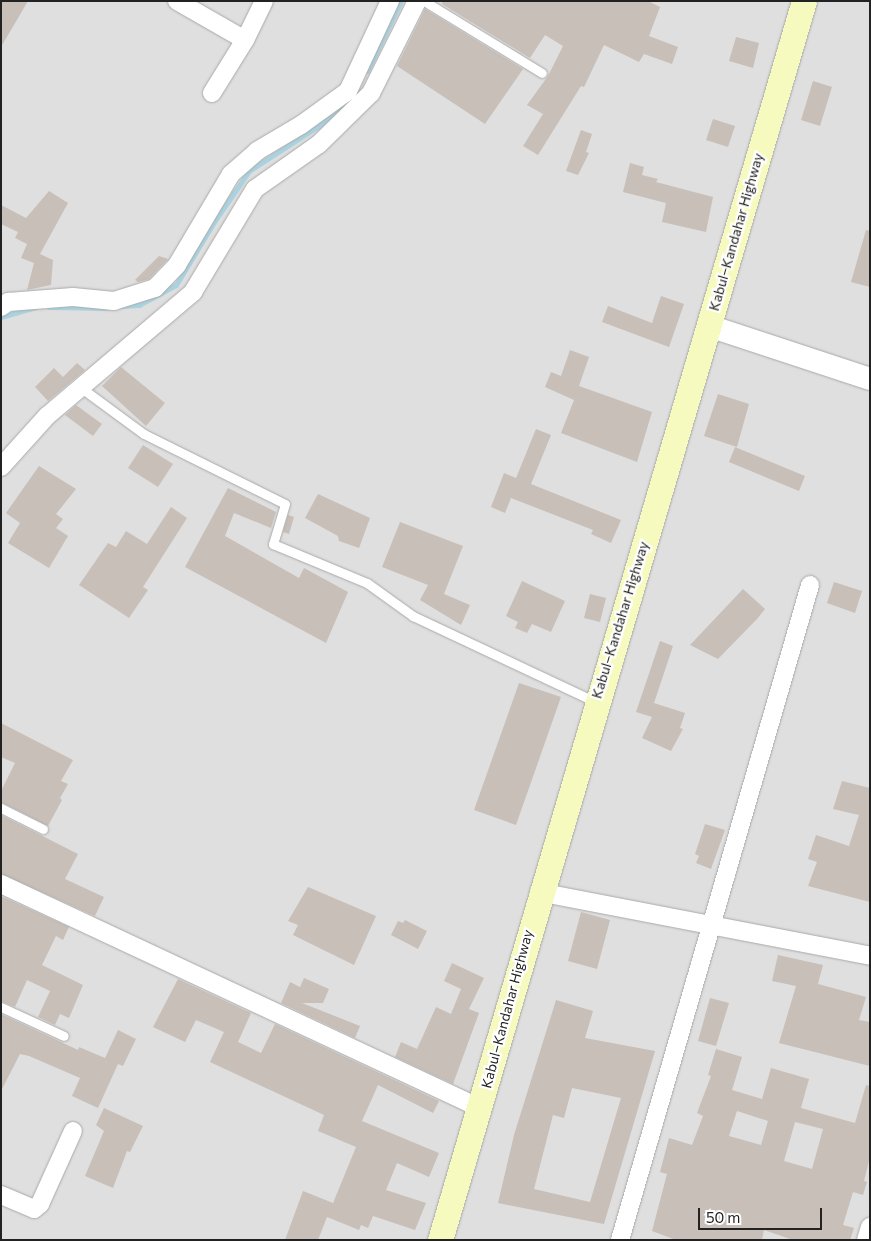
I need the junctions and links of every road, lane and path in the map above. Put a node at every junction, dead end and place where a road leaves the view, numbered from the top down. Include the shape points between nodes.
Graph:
1 (177, 1) edge
2 (264, 1) edge
3 (390, 1) edge
4 (417, 1) edge
5 (424, 1) edge
6 (804, 1) edge
7 (245, 40) junction
8 (542, 73) dead end
9 (348, 91) junction
10 (212, 93) dead end
11 (363, 101) junction
12 (1, 307) edge
13 (709, 326) junction
14 (870, 378) edge
15 (80, 387) junction
16 (1, 467) edge
17 (810, 585) dead end
18 (596, 702) junction
19 (1, 808) edge
20 (42, 829) dead end
21 (1, 884) edge
22 (539, 892) junction
23 (709, 924) junction
24 (870, 956) edge
25 (1, 1007) edge
26 (64, 1036) dead end
27 (480, 1108) junction
28 (73, 1131) dead end
29 (1, 1194) edge
30 (870, 1227) edge
31 (440, 1240) edge
32 (620, 1240) edge
33 (866, 1240) edge

1 - 7 street
2 - 7 street
3 - 9 street
4 - 11 street via 371,93
5 - 8 lane
6 - 13 main road, Kabul–Kandahar Highway
7 - 10 street
9 - 11 street
9 - 12 street via 302,125 257,151 230,174 177,265 155,288 114,302 73,297 8,302
11 - 15 street via 319,144 255,189 193,292
13 - 14 street
13 - 18 main road, Kabul–Kandahar Highway
15 - 16 street via 46,416
15 - 18 lane via 144,434 285,504 274,544 367,583 413,616
17 - 23 street
18 - 22 main road, Kabul–Kandahar Highway
19 - 20 lane
21 - 27 street
22 - 23 street
22 - 27 main road, Kabul–Kandahar Highway
23 - 24 street
23 - 32 street
25 - 26 lane
27 - 31 main road, Kabul–Kandahar Highway
28 - 29 street via 40,1204 34,1209
30 - 33 street

